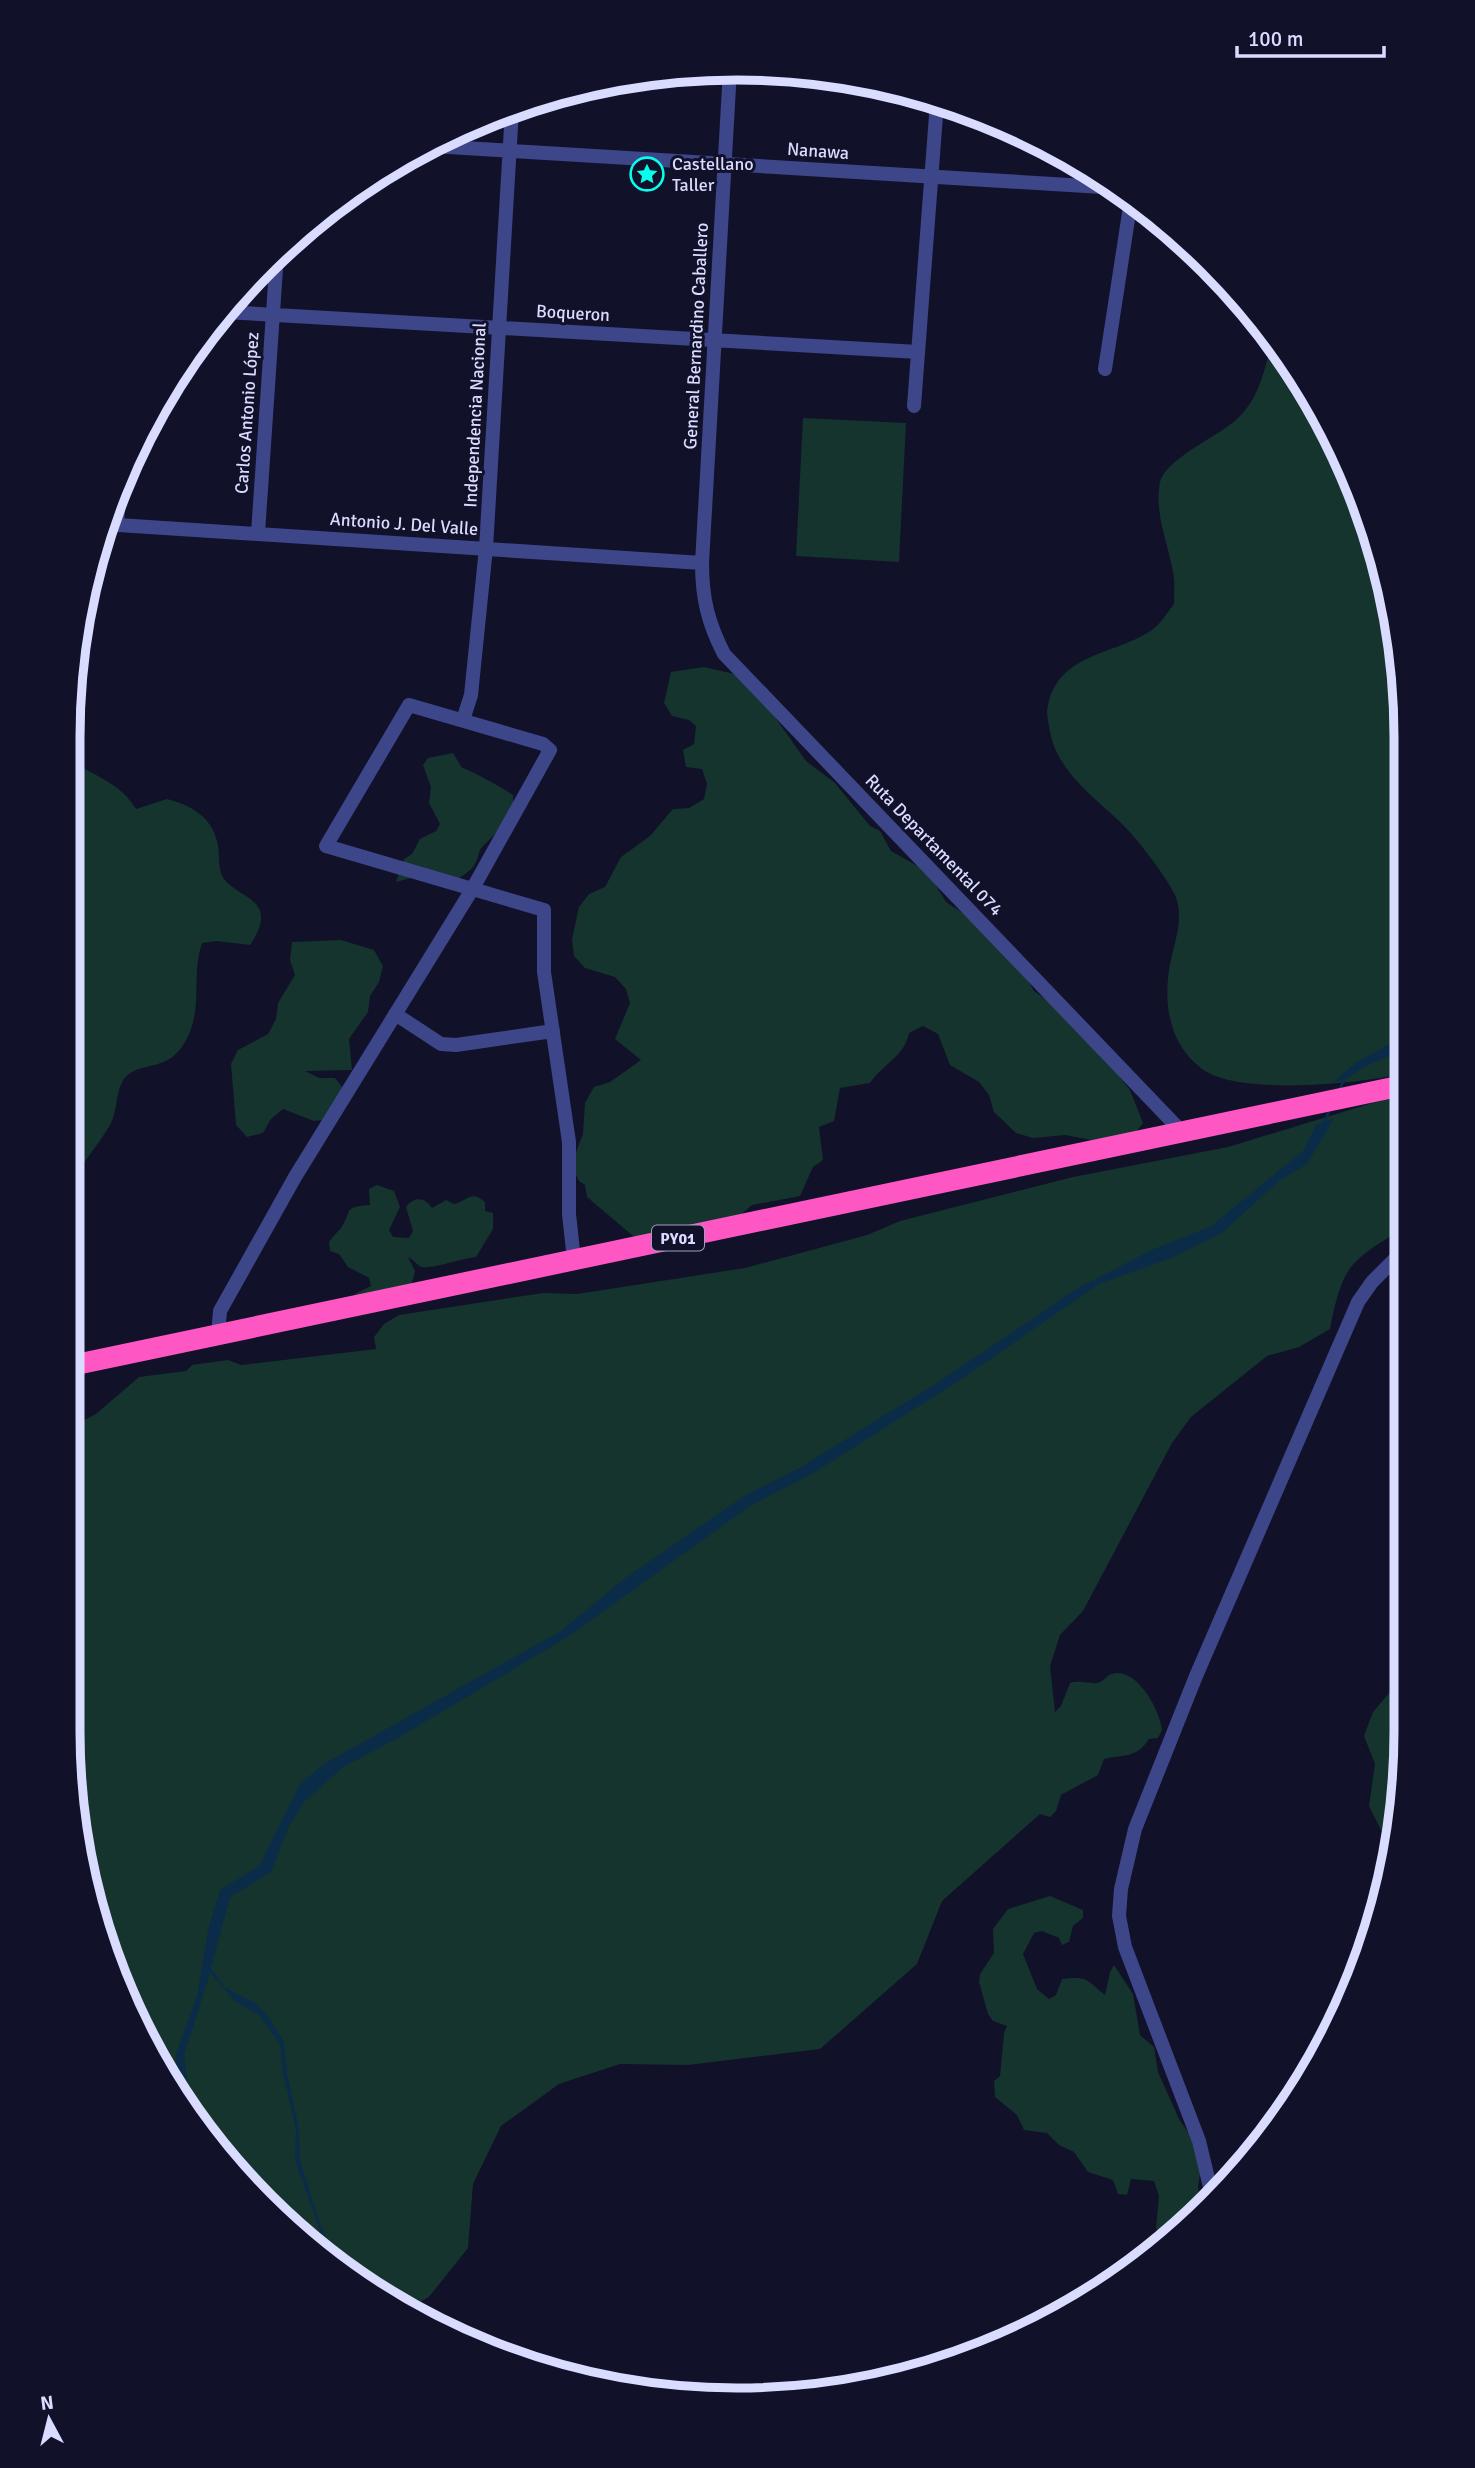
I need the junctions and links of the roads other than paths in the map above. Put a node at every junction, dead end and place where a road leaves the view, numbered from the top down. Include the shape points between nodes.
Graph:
1 (729, 80) edge
2 (936, 111) edge
3 (511, 121) edge
4 (450, 147) edge
5 (510, 150) junction
6 (725, 164) junction
7 (932, 178) junction
8 (1096, 187) edge
9 (1129, 210) edge
10 (276, 271) edge
11 (237, 313) edge
12 (272, 314) junction
13 (499, 328) junction
14 (715, 340) junction
15 (918, 352) junction
16 (1105, 369) dead end
17 (914, 406) dead end
18 (116, 524) edge
19 (258, 533) junction
20 (486, 548) junction
21 (702, 563) junction
22 (463, 720) junction
23 (472, 888) junction
24 (395, 1014) junction
25 (553, 1031) junction
26 (1394, 1087) edge
27 (1182, 1132) junction
28 (574, 1260) junction
29 (1394, 1260) edge
30 (218, 1335) junction
31 (80, 1364) edge
32 (1210, 2187) edge

1 - 6 street, General Bernardino Caballero
2 - 7 street
3 - 5 street, Independencia Nacional
4 - 5 street, Nanawa
5 - 6 street, Nanawa
5 - 13 street, Independencia Nacional
6 - 7 street, Nanawa
6 - 14 street, General Bernardino Caballero
7 - 8 street, Nanawa
7 - 15 street
9 - 16 street
10 - 12 street, Carlos Antonio López
11 - 12 street, Boqueron
12 - 13 street, Boqueron
12 - 19 street, Carlos Antonio López
13 - 14 street, Boqueron
13 - 20 street, Independencia Nacional
14 - 15 street, Boqueron
14 - 21 street, General Bernardino Caballero
15 - 17 street
18 - 19 street, Antonio J. Del Valle
19 - 20 street, Antonio J. Del Valle
20 - 21 street, Antonio J. Del Valle
20 - 22 street, Independencia Nacional via 471,695
21 - 27 street, Ruta Departamental 074 via 704,610 724,654
22 - 23 street via 550,750
22 - 23 street via 409,705 326,846
23 - 24 street
23 - 25 street via 544,910 544,972
24 - 25 street via 441,1044
24 - 30 street via 220,1311
25 - 28 street via 569,1142
26 - 27 highway, PY01
27 - 28 highway, PY01
28 - 30 highway, PY01
29 - 32 street via 1358,1302 1196,1676 1126,1860 1119,1916 1125,1947 1199,2141
30 - 31 highway, PY01

